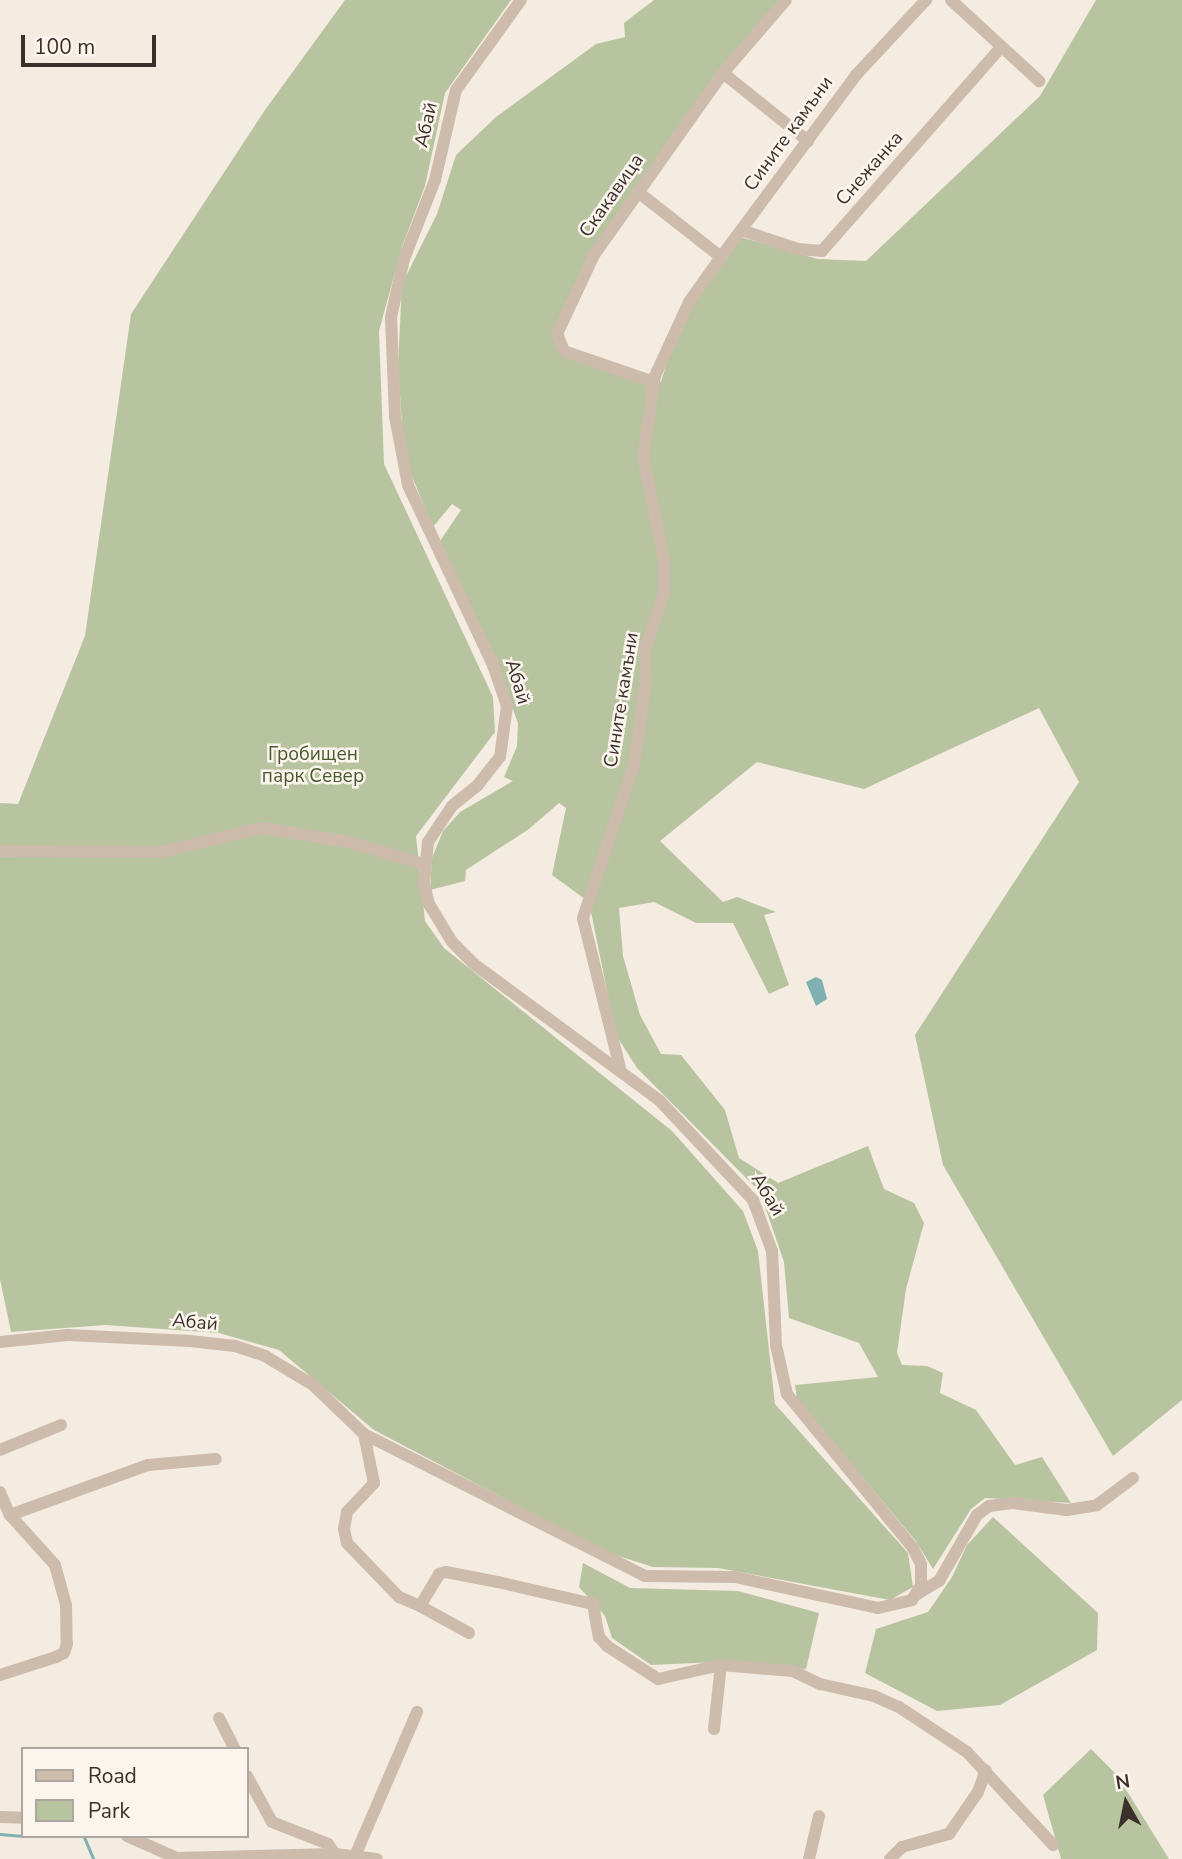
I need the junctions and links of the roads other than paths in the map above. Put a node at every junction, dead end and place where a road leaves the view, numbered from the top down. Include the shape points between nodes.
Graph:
1 (521, 0) edge
2 (786, 0) edge
3 (926, 0) edge
4 (951, 0) edge
5 (1001, 47) junction
6 (723, 73) junction
7 (1039, 81) dead end
8 (808, 141) junction
9 (638, 192) junction
10 (741, 230) junction
11 (721, 257) junction
12 (654, 382) junction
13 (0, 851) edge
14 (424, 864) junction
15 (620, 1069) junction
16 (0, 1342) edge
17 (61, 1425) dead end
18 (364, 1434) junction
19 (0, 1450) edge
20 (216, 1459) dead end
21 (1133, 1478) dead end
22 (0, 1492) edge
23 (10, 1515) junction
24 (917, 1594) junction
25 (419, 1606) junction
26 (469, 1633) dead end
27 (721, 1665) junction
28 (0, 1675) edge
29 (416, 1712) dead end
30 (219, 1718) dead end
31 (714, 1729) dead end
32 (234, 1747) edge
33 (986, 1770) junction
34 (248, 1778) edge
35 (819, 1816) dead end
36 (0, 1817) edge
37 (21, 1818) edge
38 (132, 1838) edge
39 (1053, 1845) dead end
40 (335, 1854) junction
41 (355, 1856) junction
42 (177, 1858) edge
43 (377, 1859) edge
44 (809, 1859) edge
45 (891, 1859) edge

1 - 14 street, Абай via 495,30 456,90 435,180 404,258 391,317 395,416 408,485 493,665 507,706 500,757 437,823
2 - 6 street, Скакавица
3 - 8 street, Сините камъни via 856,75
4 - 5 street
5 - 7 street
5 - 10 street, Снежанка via 822,251 798,249
6 - 8 street
6 - 9 street, Скакавица
8 - 10 street, Сините камъни
9 - 11 street
9 - 12 street, Скакавица via 594,255 557,334 564,351
10 - 11 street, Сините камъни
11 - 12 street, Сините камъни via 689,302
12 - 15 street, Сините камъни via 643,457 664,560 664,593 645,649 646,681 634,765 583,918
13 - 14 street via 161,852 261,828 349,842
14 - 15 street, Абай via 429,904 452,942
15 - 24 street, Абай via 695,1135 753,1200 772,1251 776,1345 787,1394 908,1542 921,1564
16 - 18 street, Абай via 68,1335 235,1346 287,1367
17 - 19 street
18 - 24 street, Абай via 645,1576 735,1577 878,1608 892,1607
18 - 25 street via 374,1483 347,1511 347,1543 381,1582
20 - 23 street via 148,1465
21 - 24 street via 1097,1505 1067,1510 1013,1503 989,1506 977,1516 939,1581
22 - 23 street
23 - 28 street via 55,1564 66,1605 67,1644 64,1653 56,1657
25 - 26 street
25 - 27 street via 439,1574 498,1582 593,1604 599,1637 647,1675 669,1678
27 - 31 street
27 - 33 street via 793,1671 820,1684 874,1696 900,1707
29 - 41 street
30 - 32 street
33 - 39 street
33 - 45 street via 978,1792 948,1834 902,1847
34 - 40 street via 272,1822 328,1844
35 - 44 street
36 - 37 street
38 - 42 street
40 - 41 street
40 - 42 street
41 - 43 street

